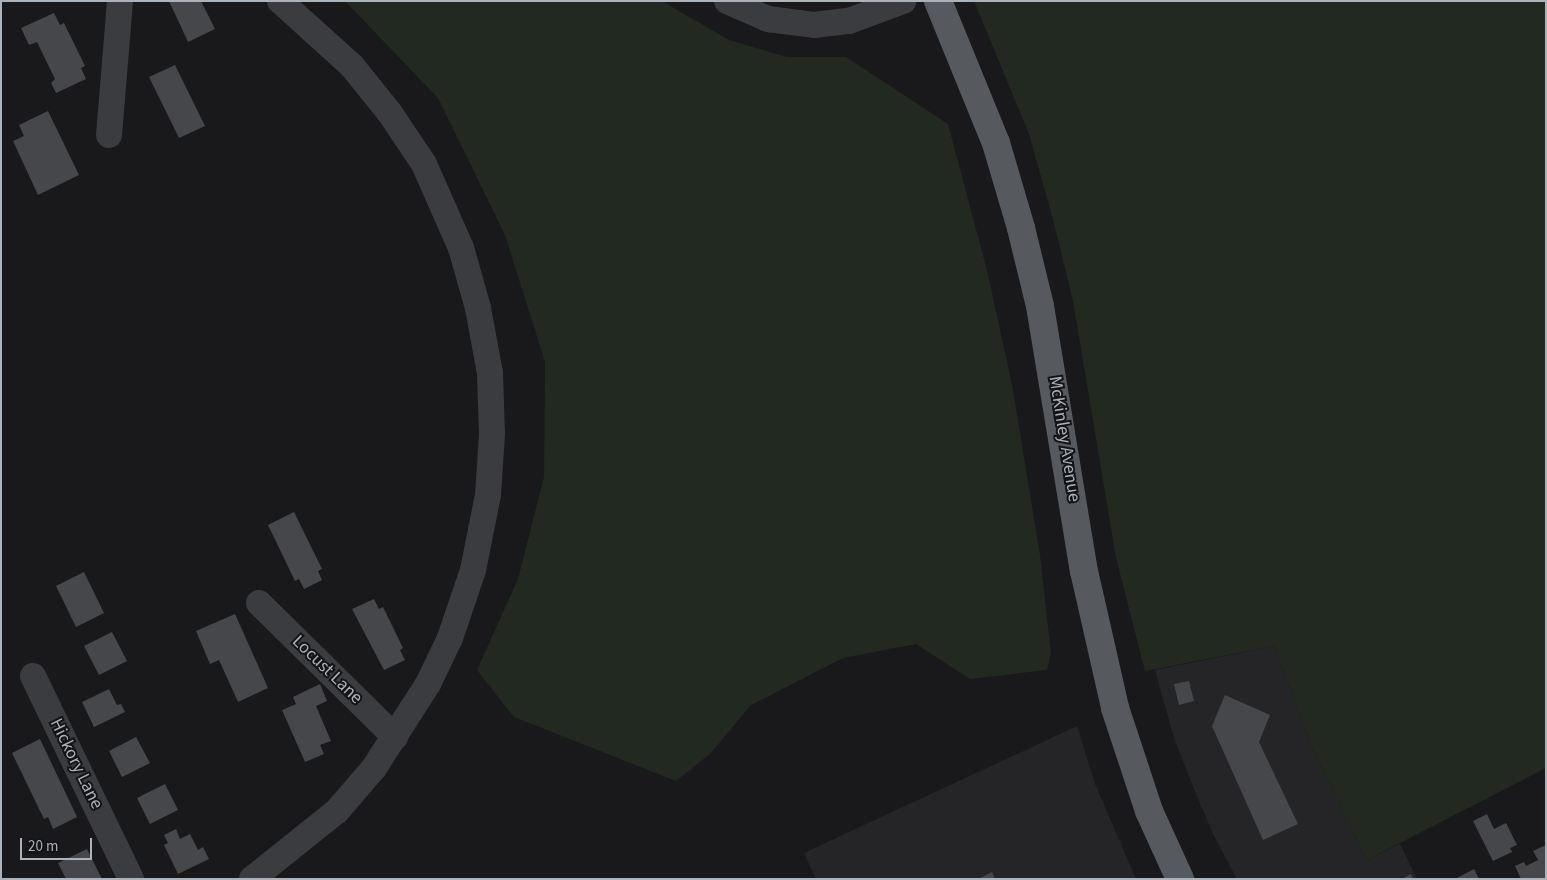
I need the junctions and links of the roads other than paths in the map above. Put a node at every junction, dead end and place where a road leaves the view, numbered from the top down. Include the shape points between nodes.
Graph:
1 (120, 1) edge
2 (280, 1) edge
3 (727, 1) edge
4 (903, 1) edge
5 (938, 1) edge
6 (109, 134) dead end
7 (258, 603) dead end
8 (34, 676) dead end
9 (395, 737) junction
10 (131, 879) edge
11 (252, 879) edge
12 (1180, 879) edge

1 - 6 street
2 - 9 street via 352,66 389,112 424,164 461,248 478,308 490,373 492,434 488,495 473,570 447,646
3 - 4 street via 768,19 814,25 849,21
5 - 12 main road, McKinley Avenue via 996,143 1021,228 1040,306 1084,571 1115,708 1149,811
7 - 9 street, Locust Lane
8 - 10 street, Hickory Lane
9 - 11 street via 374,768 337,811

